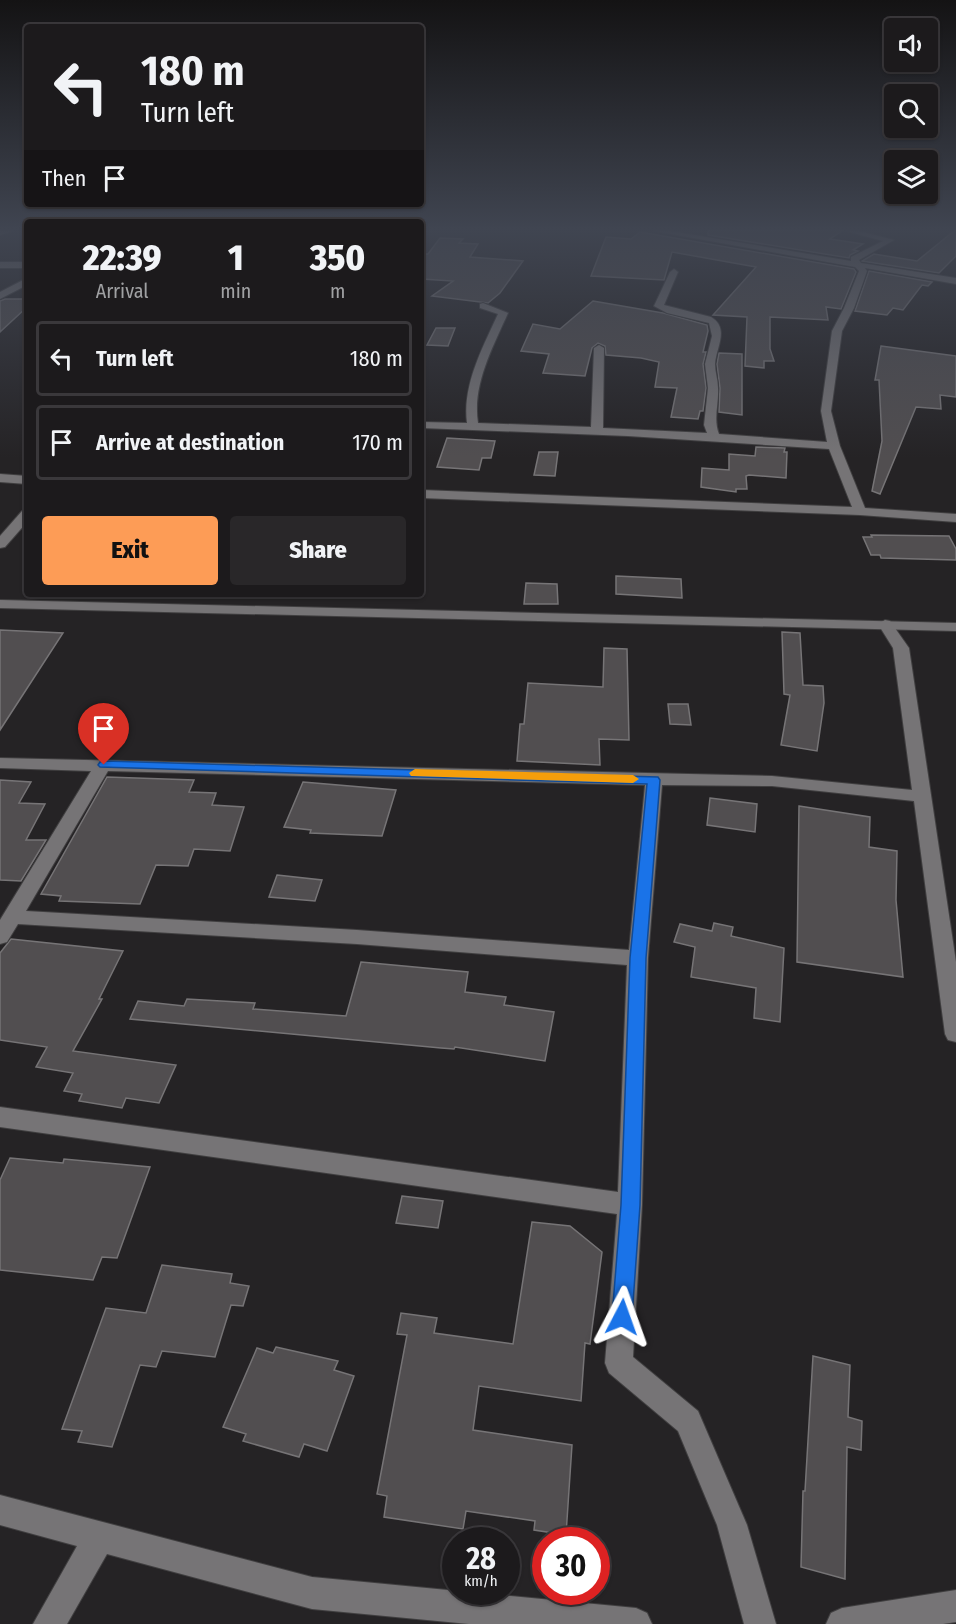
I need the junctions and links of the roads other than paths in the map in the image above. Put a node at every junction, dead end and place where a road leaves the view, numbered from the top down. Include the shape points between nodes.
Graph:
1 (485, 307) edge
2 (661, 307) edge
3 (849, 307) edge
4 (599, 348) dead end
5 (424, 425) edge
6 (473, 426) junction
7 (597, 430) junction
8 (714, 436) junction
9 (834, 446) junction
10 (0, 478) edge
11 (24, 480) edge
12 (424, 494) edge
13 (860, 511) junction
14 (24, 517) edge
15 (956, 518) edge
16 (0, 544) edge
17 (0, 604) edge
18 (885, 624) junction
19 (956, 627) edge
20 (0, 764) edge
21 (104, 765) junction
22 (654, 780) junction
23 (921, 796) junction
24 (13, 917) junction
25 (0, 937) edge
26 (638, 958) junction
27 (956, 1035) edge
28 (0, 1117) edge
29 (630, 1205) junction
30 (0, 1509) edge
31 (100, 1536) junction
32 (956, 1606) edge
33 (48, 1624) edge
34 (636, 1624) edge
35 (760, 1624) edge
36 (842, 1624) edge

1 - 6 street via 503,313 484,357 470,414
2 - 8 street via 708,319 716,326 710,364 710,425
3 - 9 street via 837,331 826,411
4 - 7 street
5 - 6 street
6 - 7 street
7 - 8 street
8 - 9 street
9 - 13 street
10 - 11 street
12 - 13 street
13 - 15 street
14 - 16 street
17 - 18 street
18 - 19 street
18 - 23 street via 901,648
20 - 21 street
21 - 22 street
21 - 24 street
22 - 23 street via 772,781
22 - 26 street
23 - 27 street
24 - 25 street
24 - 26 street via 357,936
26 - 29 street
28 - 29 street
29 - 35 street via 619,1363 688,1421 732,1524
30 - 31 street
31 - 33 street
31 - 34 street via 312,1593
32 - 36 street

